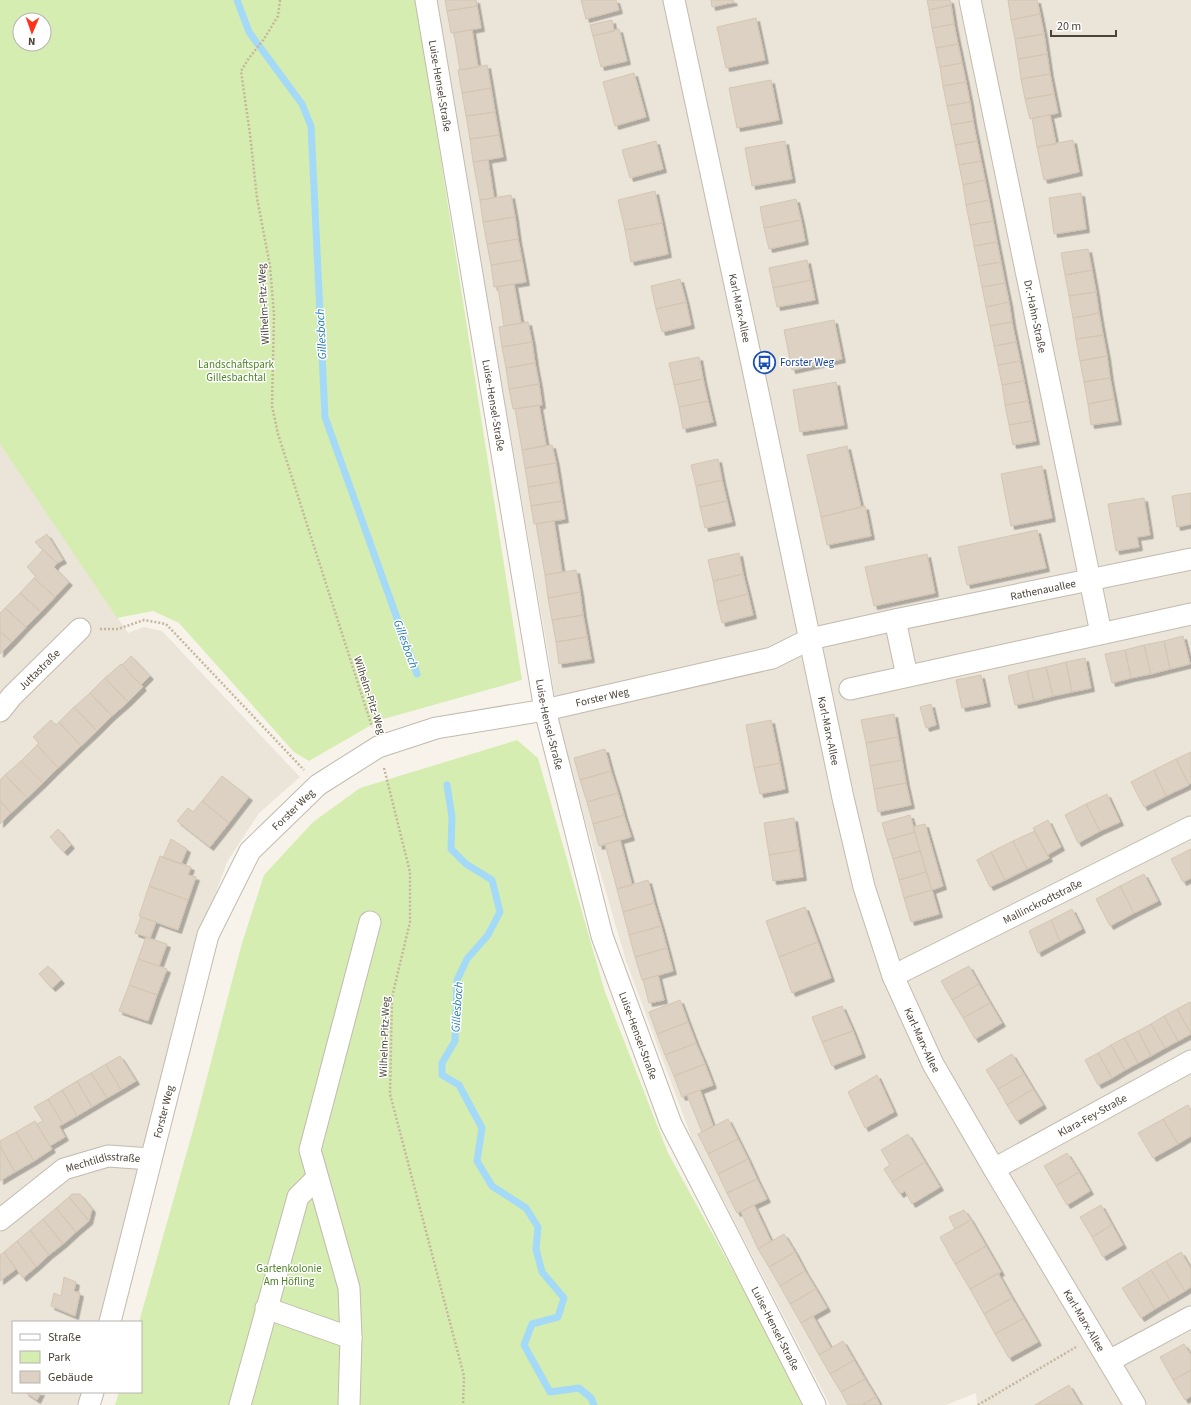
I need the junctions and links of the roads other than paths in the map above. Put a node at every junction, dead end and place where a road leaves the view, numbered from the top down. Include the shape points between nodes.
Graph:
1 (426, 0) edge
2 (674, 0) edge
3 (970, 0) edge
4 (1191, 559) edge
5 (1090, 579) junction
6 (1191, 614) edge
7 (894, 620) junction
8 (80, 629) road end
9 (1101, 633) junction
10 (810, 639) junction
11 (907, 676) junction
12 (850, 689) dead end
13 (544, 710) junction
14 (0, 711) edge
15 (1191, 826) edge
16 (370, 922) dead end
17 (893, 976) junction
18 (1191, 1061) edge
19 (152, 1159) junction
20 (994, 1169) junction
21 (317, 1178) junction
22 (0, 1220) edge
23 (266, 1308) junction
24 (1191, 1317) edge
25 (110, 1321) edge
26 (352, 1338) junction
27 (1109, 1361) junction
28 (93, 1393) edge
29 (89, 1405) edge
30 (240, 1405) edge
31 (349, 1405) edge
32 (815, 1405) edge
33 (1135, 1405) edge

1 - 13 street, Luise-Hensel-Straße
2 - 10 street, Karl-Marx-Allee
3 - 5 street, Dr.-Hahn-Straße
4 - 5 street, Rathenauallee
5 - 7 street, Rathenauallee
5 - 9 street, Dr.-Hahn-Straße
6 - 9 street
7 - 10 street, Rathenauallee
7 - 11 street
8 - 14 street, Juttastraße
9 - 11 street
10 - 13 street, Forster Weg via 772,658
10 - 17 street, Karl-Marx-Allee via 864,887
11 - 12 street
13 - 19 street, Forster Weg via 436,728 378,747 318,785 250,851 208,935
13 - 32 street, Luise-Hensel-Straße via 602,936 671,1124
15 - 17 street, Mallinckrodtstraße
16 - 21 street via 310,1150
17 - 20 street, Karl-Marx-Allee via 933,1064
18 - 20 street, Klara-Fey-Straße
19 - 22 street, Mechtildisstraße via 108,1156 64,1169
19 - 25 street, Forster Weg
20 - 27 street, Karl-Marx-Allee
21 - 23 street via 298,1197
21 - 26 street via 349,1288
23 - 26 street
23 - 30 street
24 - 27 street
26 - 31 street
27 - 33 street, Karl-Marx-Allee
28 - 29 street

